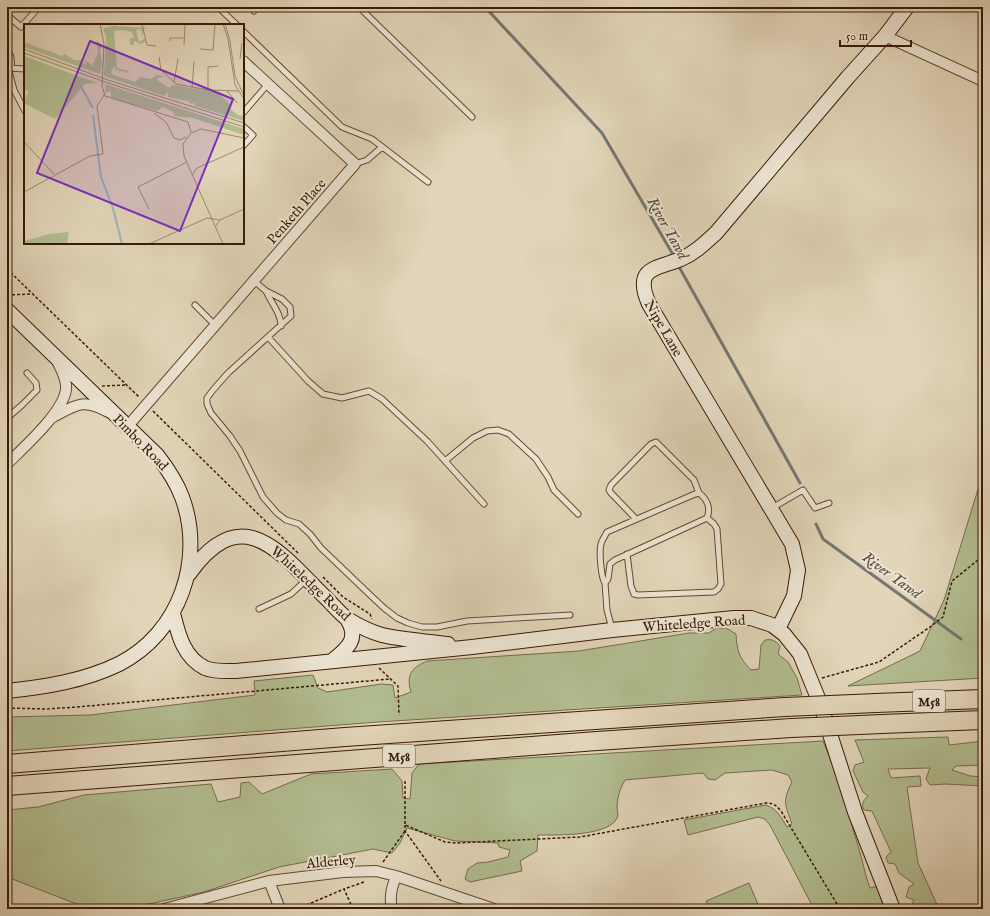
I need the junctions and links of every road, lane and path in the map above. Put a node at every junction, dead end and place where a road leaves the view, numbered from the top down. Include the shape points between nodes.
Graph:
1 (39, 7) edge
2 (218, 7) edge
3 (250, 7) edge
4 (358, 7) edge
5 (906, 7) edge
6 (254, 11) dead end
7 (7, 14) edge
8 (236, 24) edge
9 (244, 32) edge
10 (885, 36) junction
11 (7, 50) edge
12 (244, 62) edge
13 (9, 68) edge
14 (24, 69) edge
15 (983, 81) edge
16 (268, 84) junction
17 (24, 109) edge
18 (244, 112) edge
19 (472, 117) dead end
20 (244, 127) edge
21 (244, 145) edge
22 (382, 147) junction
23 (355, 164) junction
24 (428, 182) dead end
25 (7, 269) edge
26 (254, 281) junction
27 (266, 291) junction
28 (33, 294) junction
29 (7, 295) edge
30 (195, 305) dead end
31 (7, 310) edge
32 (215, 325) junction
33 (281, 326) junction
34 (268, 337) junction
35 (48, 350) junction
36 (27, 372) dead end
37 (126, 385) junction
38 (88, 389) junction
39 (146, 404) junction
40 (7, 418) edge
41 (52, 418) junction
42 (123, 423) junction
43 (9, 459) edge
44 (445, 461) junction
45 (699, 493) junction
46 (829, 503) dead end
47 (484, 504) dead end
48 (771, 508) junction
49 (578, 514) dead end
50 (707, 518) junction
51 (636, 519) junction
52 (627, 554) junction
53 (301, 555) dead end
54 (983, 556) edge
55 (188, 576) junction
56 (322, 576) dead end
57 (307, 579) junction
58 (605, 583) junction
59 (259, 609) dead end
60 (173, 612) junction
61 (570, 615) dead end
62 (347, 619) junction
63 (373, 620) dead end
64 (778, 629) junction
65 (612, 630) junction
66 (472, 647) junction
67 (332, 661) junction
68 (375, 665) dead end
69 (390, 679) junction
70 (812, 681) junction
71 (7, 691) edge
72 (983, 699) edge
73 (7, 708) edge
74 (399, 715) dead end
75 (983, 720) edge
76 (7, 764) edge
77 (405, 781) dead end
78 (7, 786) edge
79 (405, 825) junction
80 (405, 831) junction
81 (376, 871) junction
82 (396, 876) junction
83 (269, 881) junction
84 (344, 889) junction
85 (451, 895) junction
86 (169, 908) edge
87 (280, 909) edge
88 (297, 909) edge
89 (353, 909) edge
90 (392, 909) edge
91 (494, 909) edge
92 (840, 909) edge
93 (894, 909) edge

1 - 7 lane via 21,27
2 - 8 lane
3 - 6 lane
4 - 19 lane
5 - 10 street, Nipe Lane
9 - 22 lane via 342,127 372,139
10 - 15 street
10 - 48 street, Nipe Lane via 716,233 696,251 659,265 646,274 645,294 649,304
11 - 13 lane via 12,58
12 - 16 street
13 - 14 lane
13 - 17 lane via 14,90
16 - 18 lane
16 - 23 street
20 - 21 lane via 253,135
22 - 23 lane via 367,160
22 - 24 lane
23 - 26 street, Penketh Place
25 - 28 path
26 - 27 lane
26 - 32 street, Penketh Place
27 - 33 lane via 279,314
27 - 33 lane via 290,306 291,316
28 - 29 path
28 - 37 path
30 - 32 lane
31 - 35 street, Pimbo Road
32 - 39 street, Penketh Place
33 - 34 lane
34 - 44 lane via 323,394 342,398 370,391 382,399
34 - 61 lane via 223,378 207,398 207,404 240,451 262,497 277,513 286,520 299,524 320,548 384,608 408,624 437,627 467,621
35 - 38 street, Pimbo Road
35 - 41 street via 62,370 66,384 64,398
36 - 40 lane via 36,383 37,390
37 - 38 path via 91,386
37 - 39 path
38 - 42 street, Pimbo Road
39 - 42 street, Penketh Place
39 - 53 path
41 - 42 street via 84,404 101,408
41 - 43 street
42 - 55 street, Pimbo Road via 157,455 182,496 190,529
44 - 47 lane
44 - 49 lane via 473,438 487,431 498,430 509,434 536,459 554,490
45 - 50 lane via 705,499 709,510
45 - 51 lane
45 - 51 lane via 694,480 656,442 651,444 611,485 611,493
46 - 48 lane via 815,508 804,490
48 - 64 street, Nipe Lane via 792,544 798,570 794,596
50 - 52 lane
50 - 52 lane via 717,530 721,584 714,592 634,594
51 - 58 lane via 607,532 601,545 602,580
52 - 58 lane via 610,564
54 - 70 path via 952,581 943,617 930,627 879,662
55 - 57 street, Whiteledge Road via 201,557 213,546 240,537 266,542
55 - 60 street, Pimbo Road
56 - 63 path via 343,597 370,614
57 - 59 lane via 291,594
57 - 62 street, Whiteledge Road
58 - 65 lane
60 - 67 street, Whiteledge Road via 183,646 192,659 205,668 236,671
60 - 71 street, Pimbo Road via 150,641 119,664 74,680
62 - 66 street, Whiteledge Road via 382,635
62 - 67 street via 352,626 352,640 346,650
64 - 65 street, Whiteledge Road via 765,622 742,618
64 - 70 street, Whiteledge Road via 795,646
65 - 66 street, Whiteledge Road
66 - 67 street, Whiteledge Road
68 - 69 path
69 - 73 path via 78,707
69 - 74 path via 398,686
70 - 93 street, Whiteledge Road via 855,812
72 - 76 highway, M58, bridge via 785,707 345,737
75 - 78 highway, M58, bridge via 791,728 597,741
77 - 79 path
79 - 80 path
79 - 92 path via 445,842 456,843 580,837 773,803 781,811
80 - 81 path
80 - 85 path
81 - 82 street, Alderley
81 - 83 street, Alderley via 343,872
81 - 84 path via 370,879
82 - 85 street, Alderley
82 - 90 street via 390,901
83 - 86 street, Alderley
83 - 87 street
84 - 88 path
84 - 89 path
85 - 91 street, Alderley

